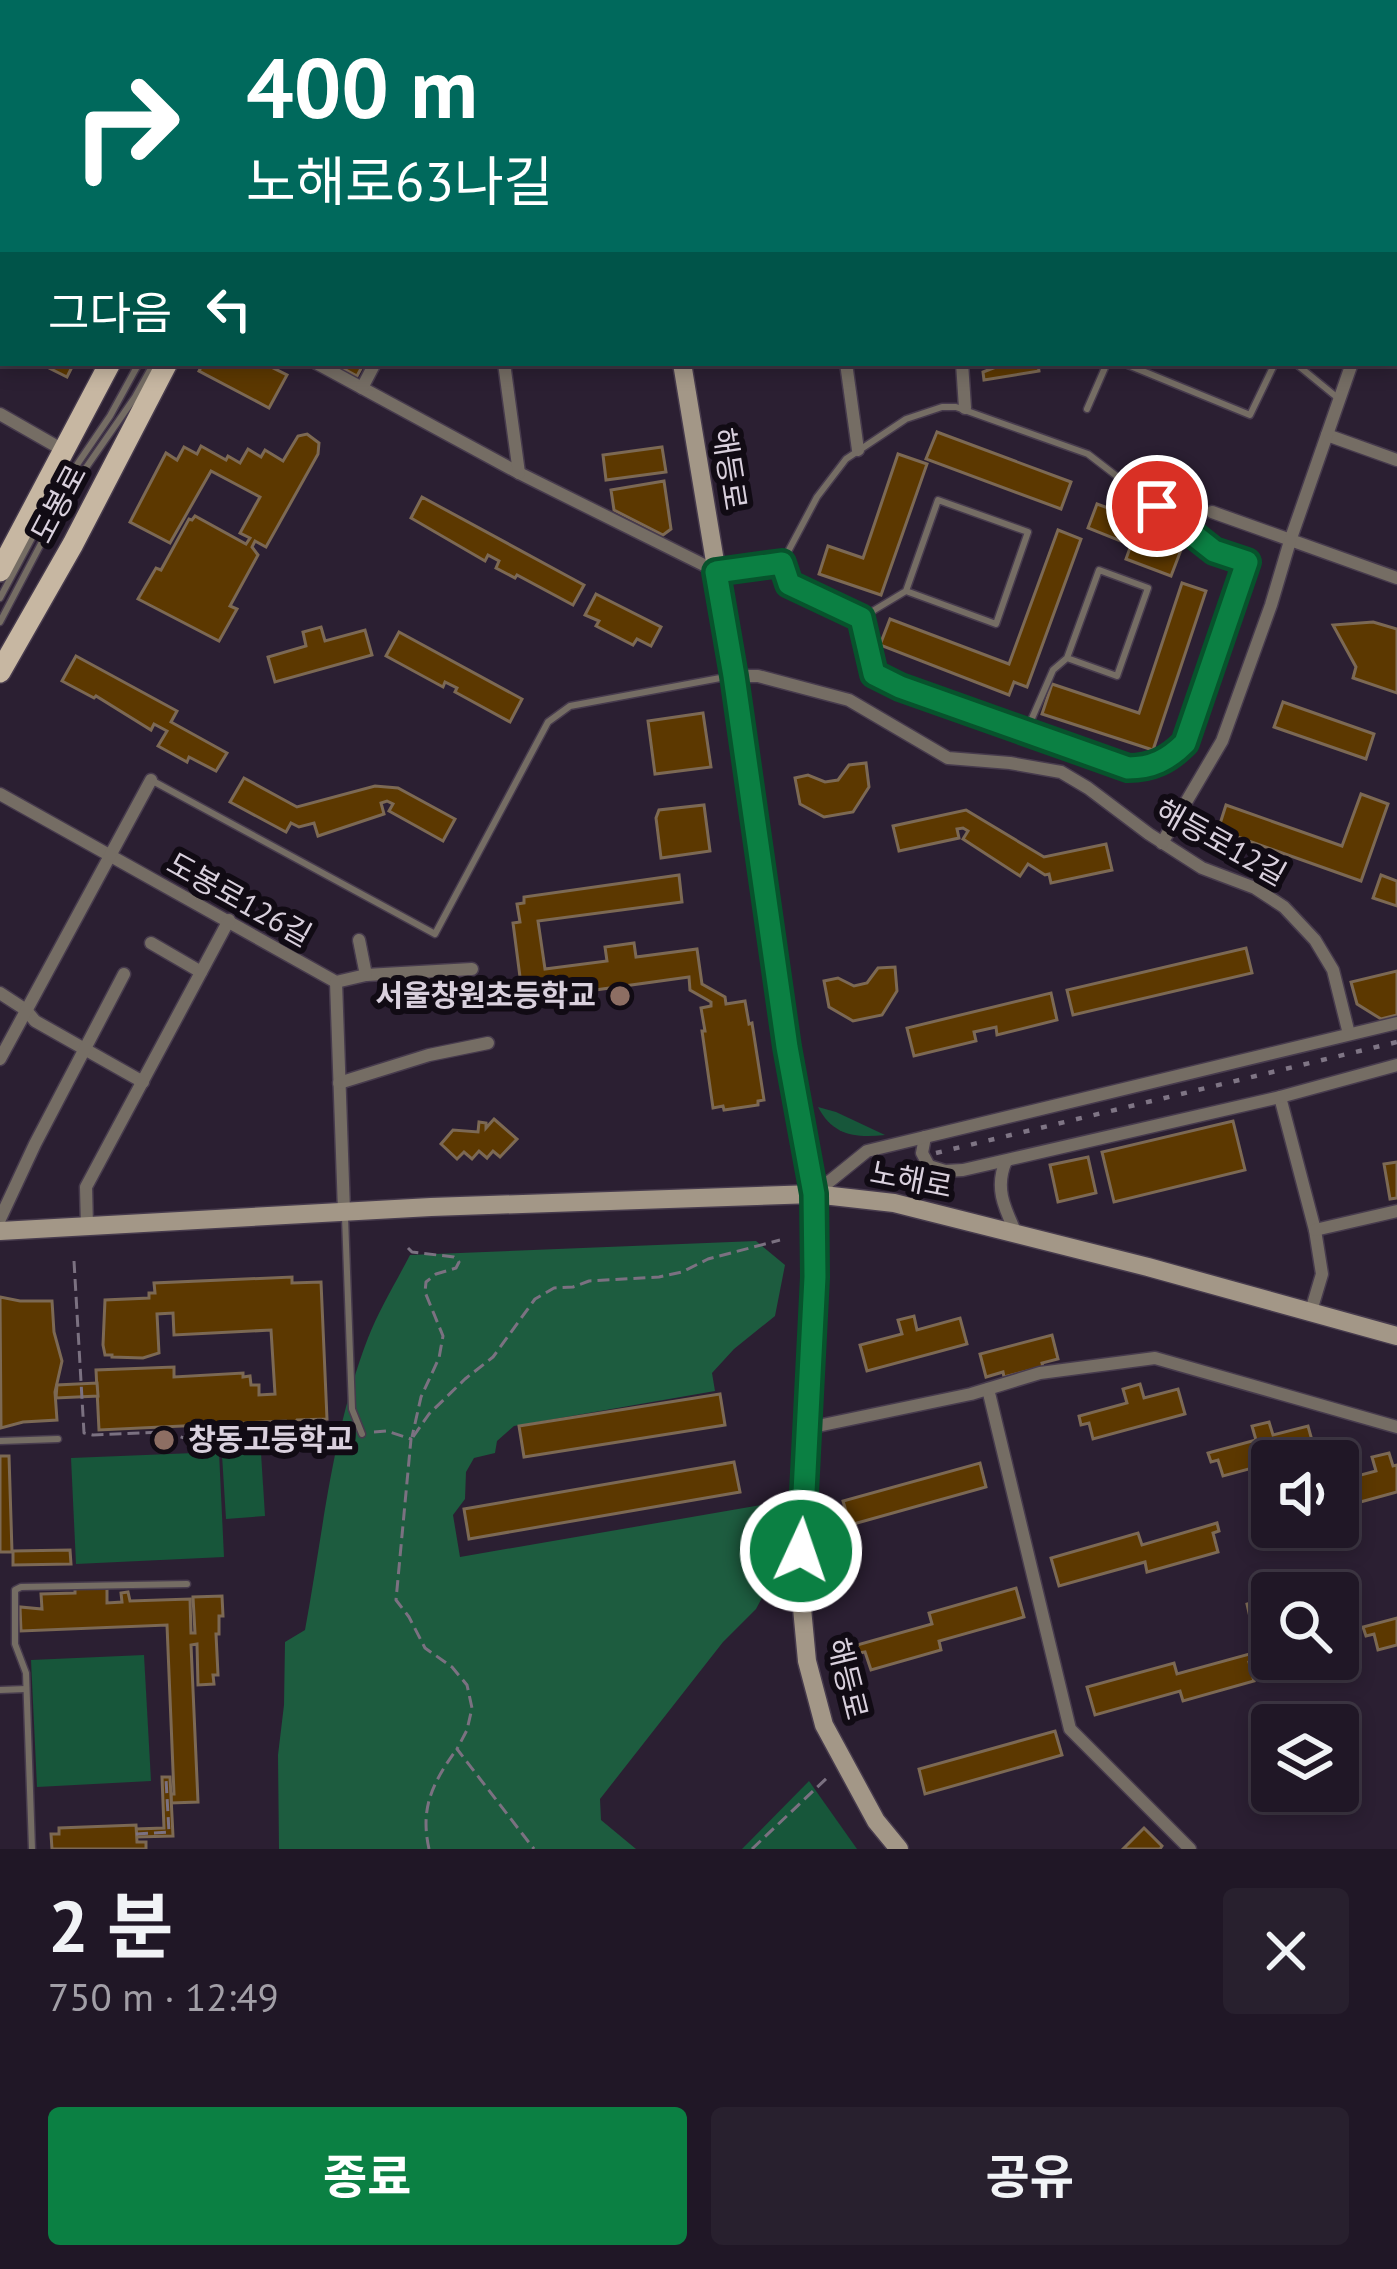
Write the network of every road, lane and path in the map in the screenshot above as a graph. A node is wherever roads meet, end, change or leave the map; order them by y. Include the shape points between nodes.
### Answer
1 (108, 366) edge
2 (137, 366) edge
3 (152, 366) edge
4 (165, 366) edge
5 (322, 366) edge
6 (373, 366) edge
7 (504, 366) edge
8 (682, 366) edge
9 (846, 366) edge
10 (962, 366) edge
11 (1106, 366) edge
12 (1130, 366) edge
13 (1274, 366) edge
14 (1299, 366) edge
15 (1351, 366) edge
16 (362, 388) junction
17 (1339, 399) junction
18 (965, 408) junction
19 (1087, 409) dead end
20 (0, 414) edge
21 (1327, 435) junction
22 (63, 450) junction
23 (858, 450) junction
24 (1397, 460) edge
25 (518, 472) junction
26 (1212, 512) dead end
27 (1290, 541) junction
28 (782, 563) junction
29 (0, 571) edge
30 (716, 572) junction
31 (1397, 578) edge
32 (906, 591) junction
33 (0, 598) edge
34 (861, 618) junction
35 (0, 622) edge
36 (1067, 658) junction
37 (0, 672) edge
38 (734, 676) junction
39 (1026, 732) junction
40 (151, 780) joint
41 (0, 794) edge
42 (1162, 842) junction
43 (109, 856) junction
44 (229, 920) junction
45 (359, 940) dead end
46 (151, 943) dead end
47 (472, 969) dead end
48 (201, 973) junction
49 (124, 974) dead end
50 (366, 975) junction
51 (336, 982) junction
52 (0, 993) edge
53 (26, 1010) junction
54 (1397, 1023) edge
55 (1349, 1034) junction
56 (488, 1043) dead end
57 (87, 1050) junction
58 (0, 1059) edge
59 (1397, 1065) edge
60 (143, 1082) junction
61 (340, 1083) junction
62 (1280, 1097) junction
63 (925, 1137) junction
64 (1006, 1161) junction
65 (814, 1194) junction
66 (1397, 1210) edge
67 (344, 1211) junction
68 (0, 1219) edge
69 (87, 1226) junction
70 (1315, 1230) junction
71 (0, 1231) edge
72 (1017, 1234) junction
73 (780, 1240) dead end
74 (408, 1248) dead end
75 (74, 1261) dead end
76 (1311, 1311) junction
77 (1397, 1336) edge
78 (988, 1389) junction
79 (1397, 1427) edge
80 (808, 1428) junction
81 (314, 1433) dead end
82 (362, 1434) joint
83 (58, 1439) dead end
84 (412, 1439) junction
85 (0, 1442) edge
86 (187, 1584) dead end
87 (27, 1689) junction
88 (0, 1690) edge
89 (457, 1749) junction
90 (843, 1761) junction
91 (166, 1779) dead end
92 (136, 1834) dead end
93 (32, 1849) edge
94 (430, 1849) edge
95 (535, 1849) edge
96 (752, 1849) edge
97 (899, 1849) edge
98 (1190, 1849) edge

1 - 22 main road, 도봉로
2 - 33 lane
3 - 35 lane via 65,498
4 - 37 main road, 도봉로
5 - 16 street
6 - 16 street
7 - 25 street
8 - 30 main road, 해등로
9 - 23 street
10 - 18 street
11 - 19 lane
12 - 13 lane via 1250,415
14 - 17 lane
15 - 17 street
16 - 25 street
17 - 21 street
18 - 23 lane via 925,411
18 - 39 lane via 1088,454 1214,551 1247,562 1185,743 1172,756 1128,768
20 - 22 street, 도봉로
21 - 24 street
21 - 27 street
22 - 29 main road, 도봉로
23 - 28 lane via 824,487
25 - 30 street
26 - 27 street
27 - 31 street
27 - 42 street via 1222,741
28 - 30 lane
28 - 34 lane via 789,584
30 - 38 main road, 해등로
32 - 32 lane via 996,624 1028,532 938,500
32 - 34 lane
34 - 39 lane via 874,674
36 - 36 lane via 1117,676 1148,588 1099,570
36 - 39 lane via 1053,670
38 - 40 lane via 570,706 548,722 435,934
38 - 42 street, 해등로12길 via 849,700 948,758 1061,772
38 - 65 main road, 해등로
40 - 43 street
41 - 43 street, 도봉로126길
42 - 55 street, 해등로12길 via 1271,897 1299,921 1333,970
43 - 44 street, 도봉로126길
43 - 53 street
44 - 48 street
44 - 51 street, 도봉로126길
45 - 50 street
46 - 48 street
47 - 50 street
48 - 60 street
49 - 57 street
50 - 51 street
51 - 61 street
52 - 53 street
53 - 57 street
53 - 58 street
54 - 55 street
55 - 63 street
56 - 61 street
57 - 60 street
57 - 68 street
59 - 62 street
60 - 69 street via 84,1191
61 - 67 street
62 - 64 street
62 - 70 street
63 - 64 street via 922,1153 934,1168
63 - 65 street via 867,1151
64 - 72 street via 1001,1197
65 - 67 main road, 노해로
65 - 72 main road, 노해로 via 894,1203
65 - 80 main road, 해등로
66 - 70 street
67 - 69 main road, 노해로
67 - 82 lane via 352,1409
69 - 71 main road, 노해로
70 - 76 street via 1322,1274
72 - 76 main road, 노해로
73 - 84 path via 682,1272 554,1288 535,1299 493,1357
74 - 84 path via 459,1262 427,1282 443,1336
75 - 81 path via 84,1433 190,1440
76 - 77 main road, 노해로
78 - 79 street via 1040,1372 1156,1358
78 - 80 street
78 - 98 street via 1070,1730
80 - 90 main road, 해등로 via 800,1587 807,1661
82 - 84 path
83 - 85 lane
84 - 89 path via 396,1600 425,1648 467,1684 472,1708
86 - 87 lane via 16,1589 15,1640
87 - 88 lane
87 - 93 lane
89 - 94 path via 423,1822
89 - 95 path
90 - 96 path
90 - 97 main road, 해등로
91 - 92 path via 169,1832

